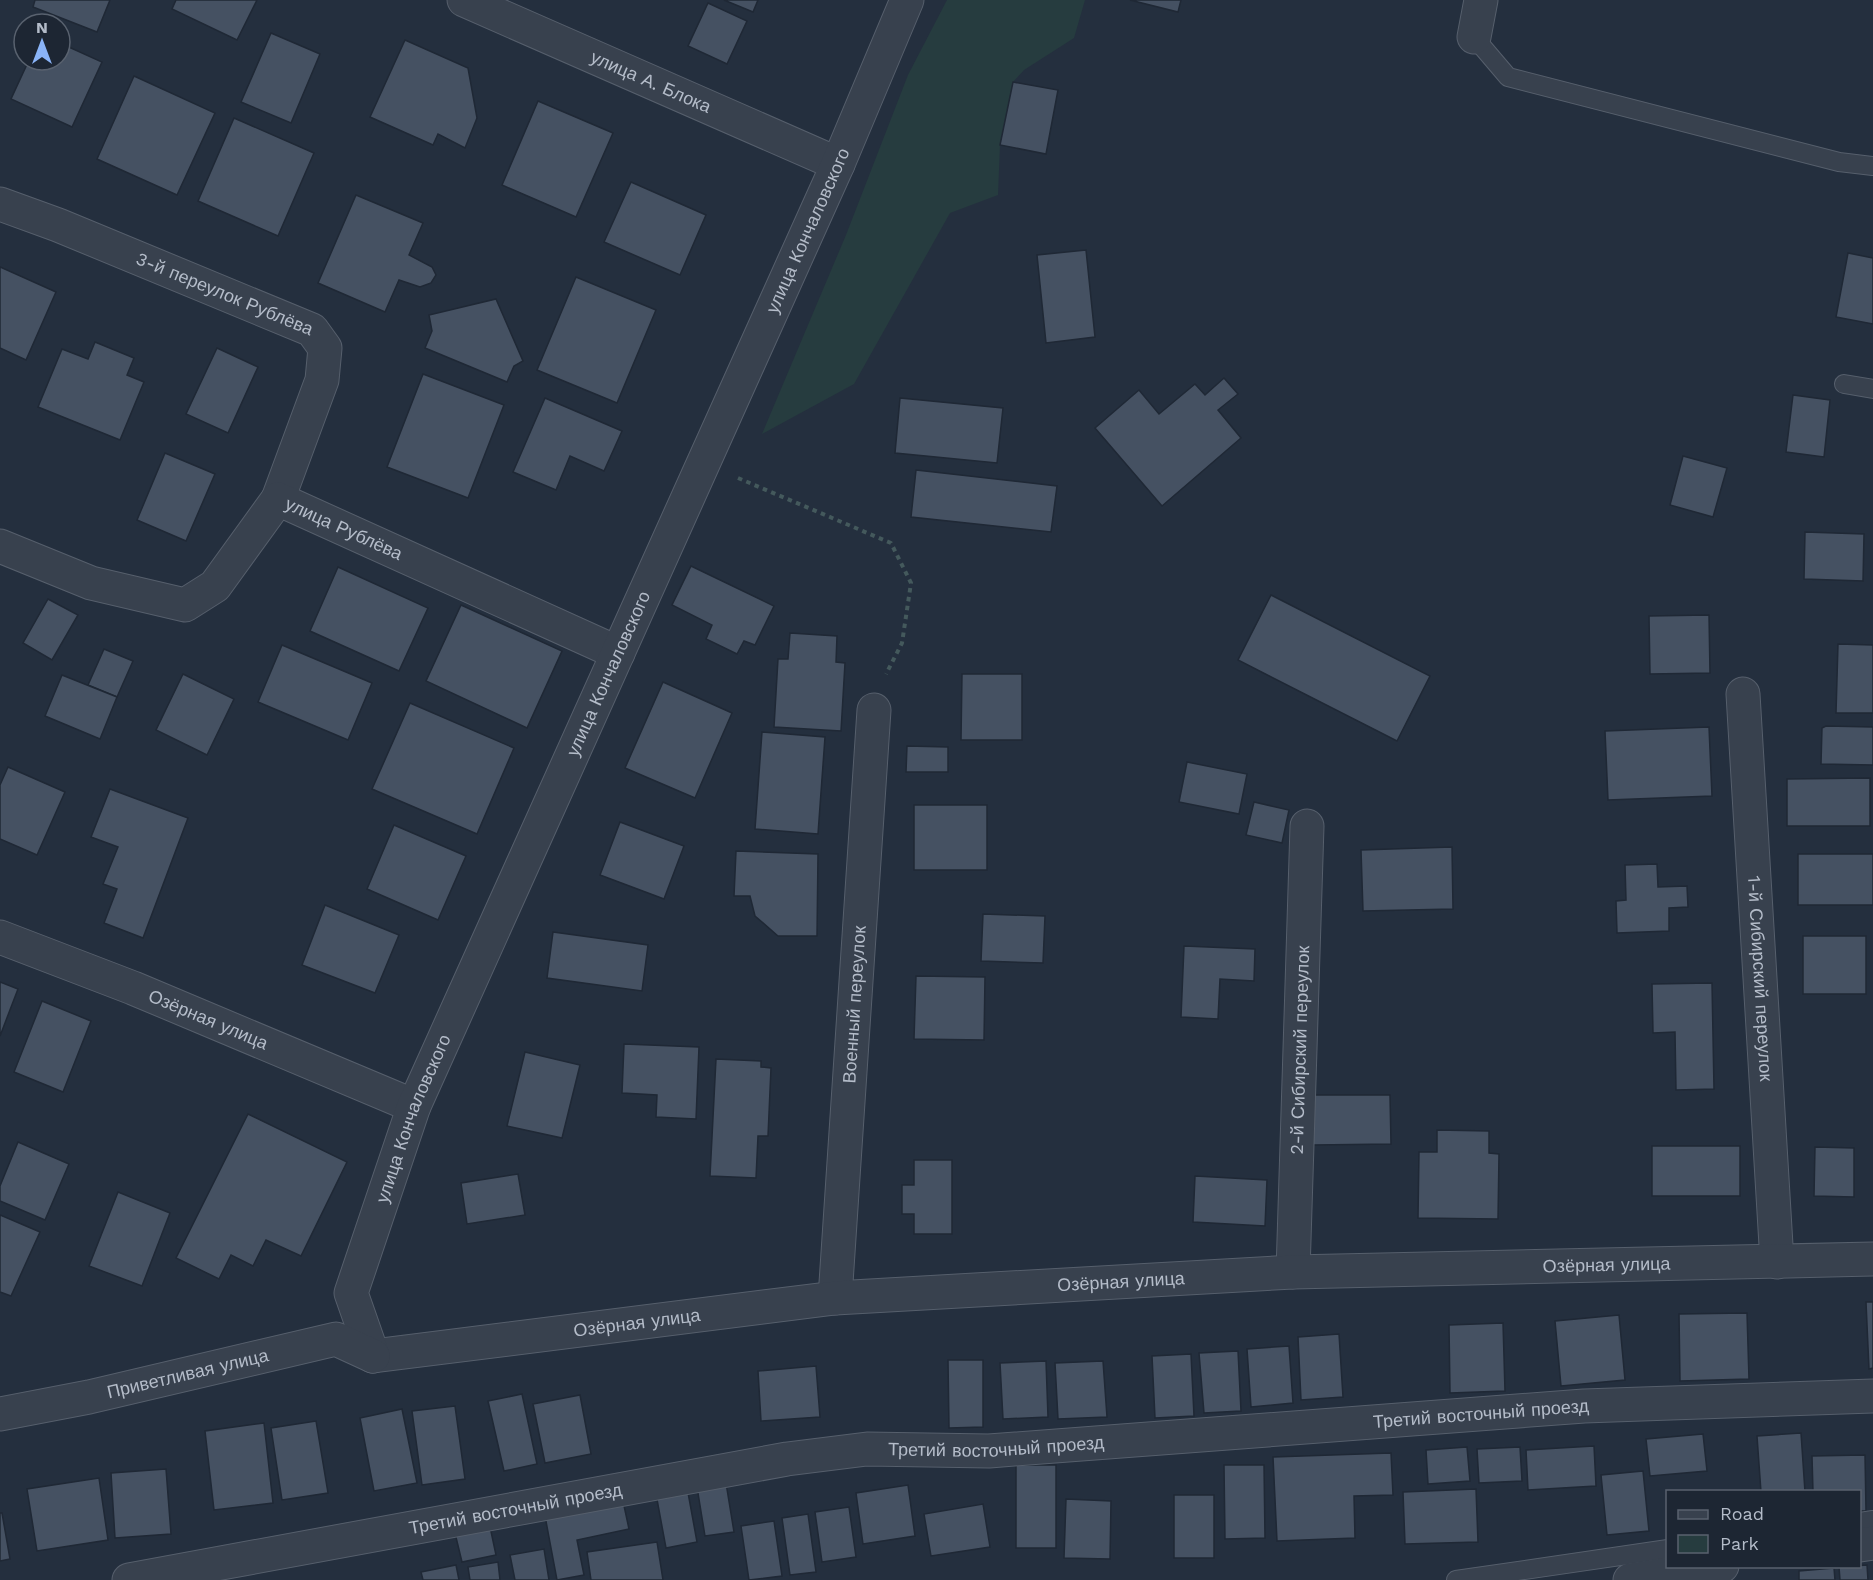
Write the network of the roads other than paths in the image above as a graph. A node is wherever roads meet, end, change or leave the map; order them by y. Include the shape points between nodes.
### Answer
1 (464, 0) edge
2 (907, 0) edge
3 (1481, 0) edge
4 (1474, 37) joint
5 (838, 164) junction
6 (1873, 166) edge
7 (0, 204) edge
8 (1844, 384) dead end
9 (1873, 389) edge
10 (278, 499) junction
11 (0, 546) edge
12 (618, 653) junction
13 (1743, 694) dead end
14 (874, 710) road end
15 (1307, 826) dead end
16 (0, 937) edge
17 (414, 1106) junction
18 (1873, 1259) edge
19 (1777, 1262) junction
20 (1293, 1272) junction
21 (835, 1299) junction
22 (373, 1356) junction
23 (1873, 1396) edge
24 (0, 1414) edge
25 (1666, 1549) edge
26 (1709, 1568) edge
27 (222, 1572) edge
28 (129, 1580) edge
29 (1456, 1580) edge
30 (1630, 1580) edge

1 - 5 street, улица А. Блока
2 - 5 street, улица Кончаловского
3 - 4 street
4 - 6 lane via 1508,77 1839,162
5 - 12 street, улица Кончаловского
7 - 10 street, 3-й переулок Рублёва via 312,330 326,348 322,380
8 - 9 lane
10 - 11 street, улица Рублёва via 215,586 184,605 91,583
10 - 12 street, улица Рублёва
12 - 17 street, улица Кончаловского
13 - 19 street, 1-й Сибирский переулок
14 - 21 street, Военный переулок
15 - 20 street, 2-й Сибирский переулок
16 - 17 street, Озёрная улица via 134,988
17 - 22 street, улица Кончаловского via 351,1293
18 - 19 street, Озёрная улица
19 - 20 street, Озёрная улица
20 - 21 street, Озёрная улица
21 - 22 street, Озёрная улица
22 - 24 street, Приветливая улица via 336,1339
23 - 27 street, Третий восточный проезд via 1584,1406 989,1451 867,1449 787,1460
25 - 29 lane
26 - 30 street
27 - 28 street, Третий восточный проезд

